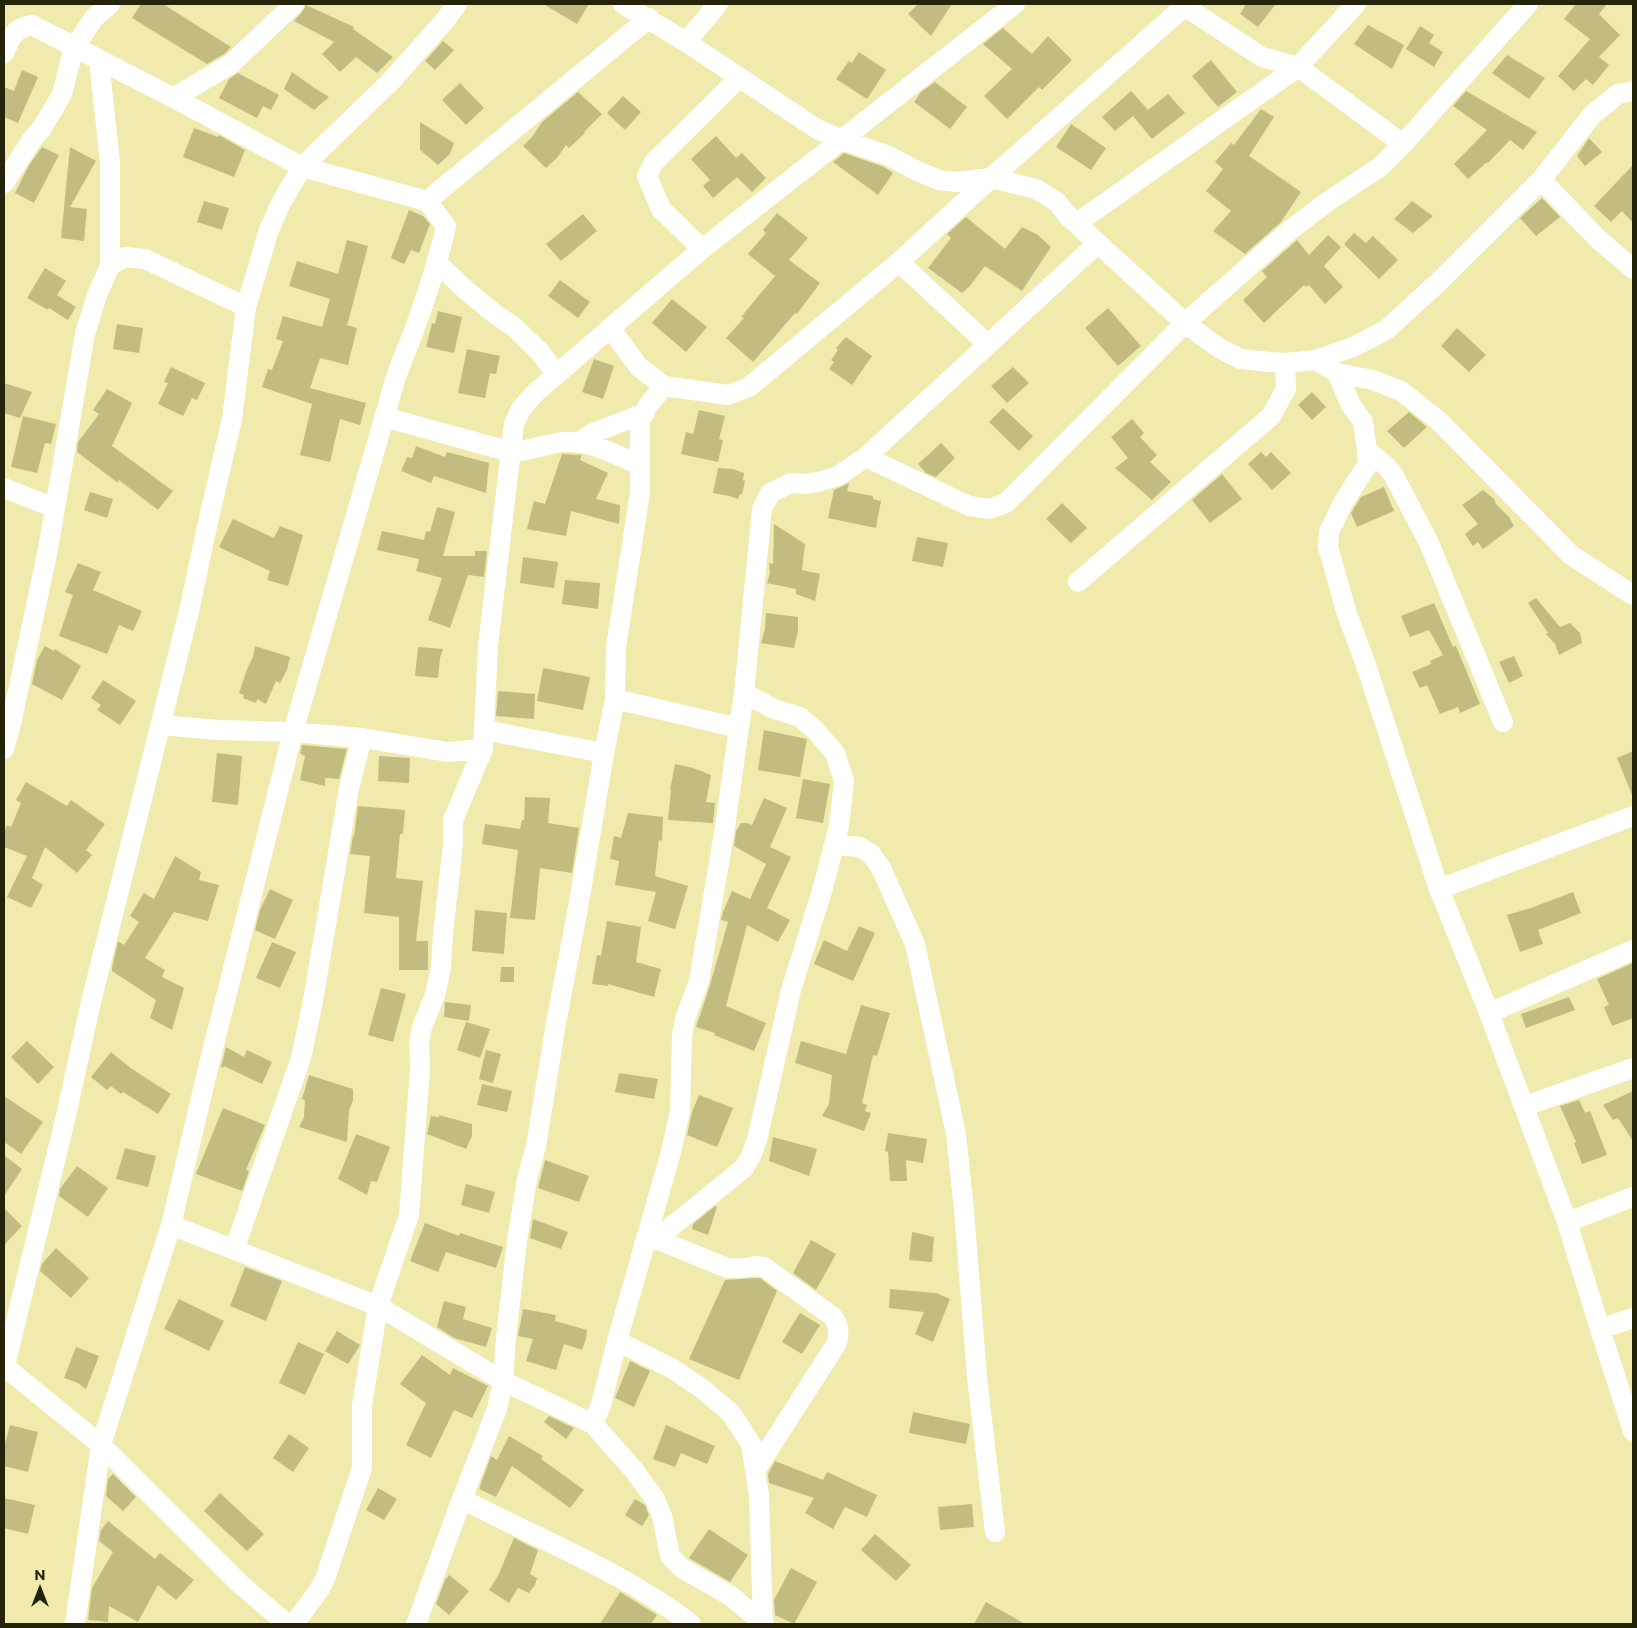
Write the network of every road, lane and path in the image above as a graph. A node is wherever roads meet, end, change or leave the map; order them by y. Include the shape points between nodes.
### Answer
1 (109, 4) edge
2 (294, 4) edge
3 (458, 4) edge
4 (622, 4) edge
5 (718, 4) edge
6 (1015, 4) edge
7 (1356, 4) edge
8 (1528, 4) edge
9 (1184, 5) edge
10 (649, 18) junction
11 (686, 42) junction
12 (74, 48) junction
13 (4, 53) edge
14 (99, 61) junction
15 (1298, 67) junction
16 (739, 78) junction
17 (1633, 91) edge
18 (173, 98) junction
19 (842, 140) junction
20 (1403, 144) junction
21 (302, 167) junction
22 (990, 178) junction
23 (1541, 180) junction
24 (4, 183) edge
25 (427, 201) junction
26 (1077, 223) junction
27 (1098, 243) junction
28 (702, 250) junction
29 (436, 262) junction
30 (899, 262) junction
31 (110, 266) junction
32 (1633, 269) edge
33 (246, 308) junction
34 (1185, 322) junction
35 (610, 328) junction
36 (987, 346) junction
37 (1316, 360) junction
38 (1285, 363) junction
39 (1337, 372) junction
40 (556, 374) junction
41 (664, 386) junction
42 (645, 412) junction
43 (384, 417) junction
44 (577, 443) junction
45 (1367, 450) junction
46 (511, 452) junction
47 (866, 457) junction
48 (640, 465) junction
49 (4, 488) edge
50 (55, 508) junction
51 (1078, 582) dead end
52 (1633, 596) edge
53 (744, 693) junction
54 (615, 699) junction
55 (1503, 722) dead end
56 (161, 725) junction
57 (739, 728) junction
58 (293, 732) junction
59 (362, 738) junction
60 (483, 739) junction
61 (4, 749) edge
62 (604, 753) junction
63 (1633, 816) edge
64 (834, 845) junction
65 (1440, 890) junction
66 (1633, 950) edge
67 (1489, 1012) junction
68 (1633, 1068) edge
69 (1525, 1106) junction
70 (1633, 1197) edge
71 (1567, 1222) junction
72 (171, 1225) junction
73 (650, 1241) junction
74 (234, 1250) junction
75 (378, 1306) junction
76 (1633, 1318) edge
77 (1600, 1329) junction
78 (617, 1341) junction
79 (4, 1368) edge
80 (503, 1381) junction
81 (593, 1424) junction
82 (1633, 1431) edge
83 (101, 1445) junction
84 (756, 1469) junction
85 (462, 1499) junction
86 (995, 1532) dead end
87 (763, 1623) edge
88 (75, 1624) edge
89 (287, 1624) edge
90 (294, 1624) edge
91 (416, 1624) edge
92 (691, 1624) edge

1 - 12 street via 94,18
2 - 18 street via 231,64
3 - 21 street via 392,80
4 - 10 street
5 - 11 street
6 - 19 street
7 - 15 street
8 - 20 street
9 - 15 street via 1262,57
9 - 22 street
10 - 11 street
10 - 25 street
11 - 16 street
12 - 13 street via 32,26 21,27 12,35
12 - 14 street
12 - 24 street via 62,94
14 - 18 street
14 - 31 street via 110,162
15 - 20 street
15 - 26 street
16 - 19 street via 817,129
16 - 28 street via 654,162 646,176 661,209
17 - 23 street via 1618,94 1592,115
18 - 21 street
19 - 22 street via 889,156 939,180 956,182
19 - 28 street
20 - 34 street via 1380,167 1289,231
21 - 25 street
21 - 33 street via 269,230
22 - 26 street via 1036,189 1057,202
22 - 30 street
23 - 32 street via 1598,239
23 - 37 street via 1386,330 1353,347
25 - 29 street via 446,226
26 - 27 street
27 - 34 street
27 - 36 street
28 - 35 street
29 - 40 street via 467,292 514,327 540,352
29 - 43 street via 413,334 394,378
30 - 36 street
30 - 41 street via 749,387 728,395
31 - 33 street via 125,257 145,259
31 - 50 street via 85,334
33 - 56 street via 232,419
34 - 38 street via 1219,348 1241,359
34 - 47 street via 1006,503 990,509 968,506
35 - 40 street
35 - 41 street via 639,367
36 - 47 street
37 - 38 street
37 - 39 street
38 - 51 street via 1286,389 1271,416
39 - 45 street via 1351,405 1363,422
39 - 52 street via 1373,380 1401,391 1439,421 1571,555
40 - 46 street via 521,409 514,424
41 - 42 street
42 - 44 street
42 - 48 street via 640,420
43 - 46 street
43 - 58 street
44 - 46 street via 563,442
44 - 48 street via 602,449
45 - 55 street via 1394,476 1425,536
45 - 65 street via 1368,464 1337,514 1329,532 1328,547 1347,614
46 - 60 street via 488,646
47 - 53 street via 838,476 818,482 791,483 770,493 762,509
48 - 54 street via 640,493 616,647
49 - 50 street
50 - 61 street
53 - 57 street
53 - 64 street via 774,709 800,717 835,753 844,782
54 - 57 street
54 - 62 street
56 - 58 street
56 - 79 street
57 - 73 street via 698,981 682,1036 680,1111
58 - 59 street
58 - 72 street
59 - 60 street via 448,752
59 - 74 street via 348,788 301,1058
60 - 62 street
60 - 75 street via 453,820 441,968 419,1042 420,1070 409,1215
62 - 80 street via 517,1241
63 - 65 street
64 - 73 street via 791,990 751,1156 744,1168
64 - 86 street via 860,847 871,854 881,868 915,944 956,1134
65 - 67 street
66 - 67 street
67 - 69 street
68 - 69 street
69 - 71 street
70 - 71 street
71 - 77 street
72 - 74 street
72 - 83 street
73 - 78 street
73 - 84 street via 727,1268 764,1267 837,1322 840,1330 837,1343
74 - 75 street
75 - 80 street
75 - 90 street via 362,1405 362,1468 325,1579
76 - 77 street
77 - 82 street
78 - 81 street
78 - 84 street via 673,1369 731,1413 751,1444
79 - 83 street
80 - 81 street
80 - 85 street via 497,1409
81 - 87 street via 633,1469 654,1499 662,1516 670,1556 683,1568 731,1596
83 - 88 street
83 - 89 street via 239,1583
84 - 87 street
85 - 91 street
85 - 92 street via 639,1590

